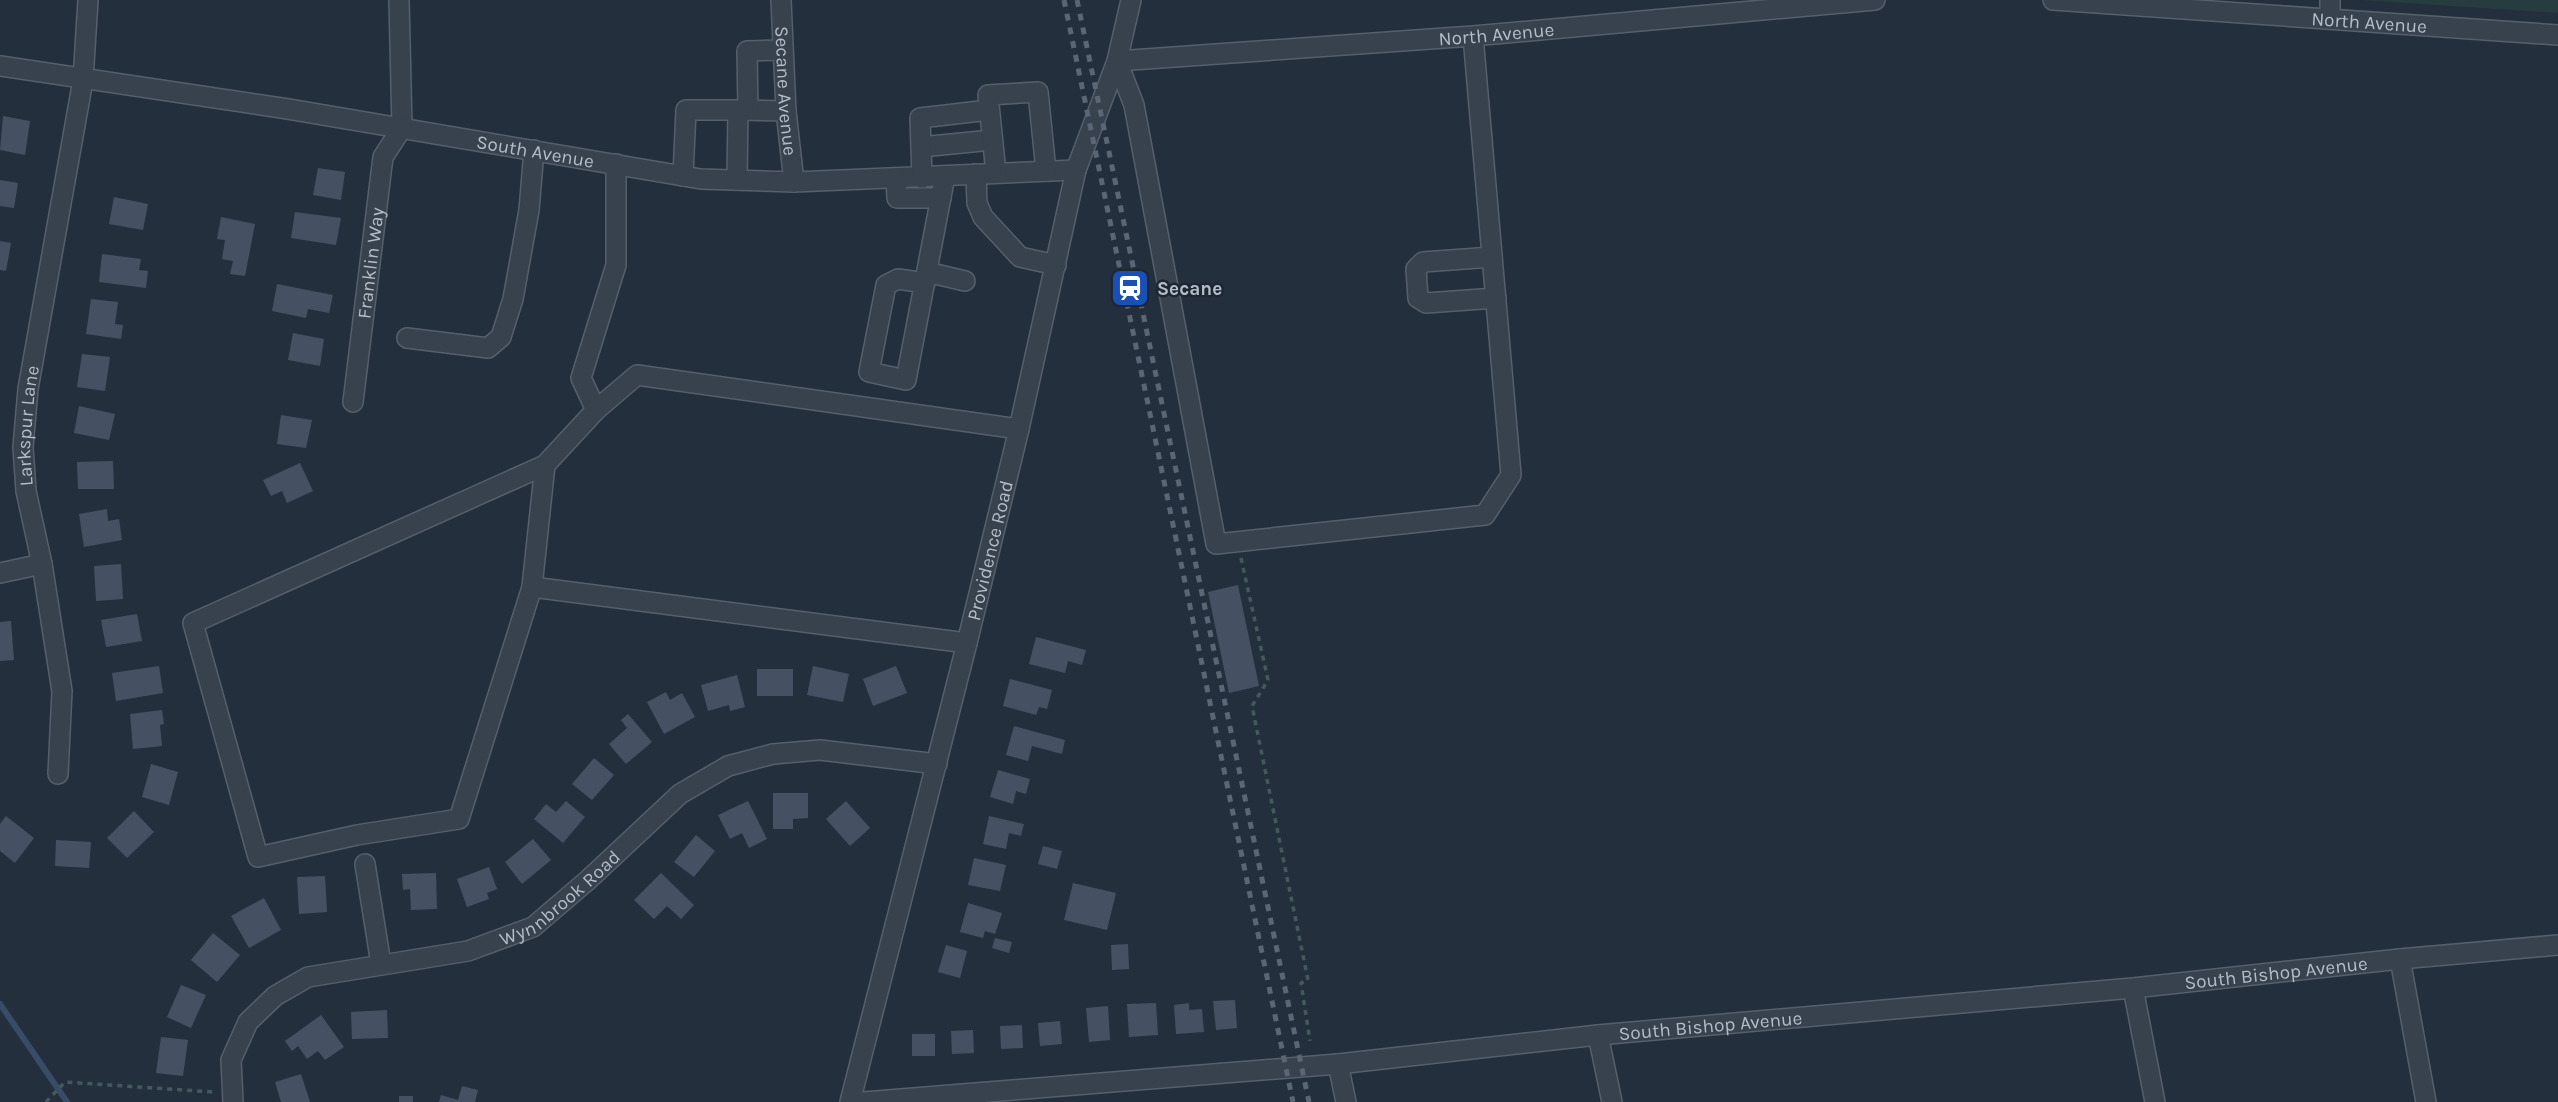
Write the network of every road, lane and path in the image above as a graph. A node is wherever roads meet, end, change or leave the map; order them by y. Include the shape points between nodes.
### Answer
1 (88, 0) edge
2 (399, 0) edge
3 (781, 0) edge
4 (1131, 0) edge
5 (1875, 0) edge
6 (2053, 0) edge
7 (2092, 1) edge
8 (2330, 10) edge
9 (2558, 35) edge
10 (1473, 36) junction
11 (782, 50) junction
12 (1117, 61) junction
13 (0, 66) edge
14 (83, 80) junction
15 (743, 110) junction
16 (989, 110) junction
17 (786, 111) junction
18 (402, 128) junction
19 (992, 140) junction
20 (921, 147) junction
21 (534, 150) junction
22 (616, 164) junction
23 (1076, 170) junction
24 (1046, 171) junction
25 (996, 173) junction
26 (976, 174) junction
27 (683, 176) junction
28 (945, 176) junction
29 (896, 178) junction
30 (922, 178) junction
31 (737, 180) junction
32 (794, 182) junction
33 (941, 198) junction
34 (1492, 257) junction
35 (1056, 265) junction
36 (926, 277) junction
37 (965, 281) dead end
38 (1496, 298) junction
39 (407, 338) dead end
40 (353, 402) dead end
41 (596, 410) junction
42 (1019, 429) junction
43 (545, 465) junction
44 (1237, 542) junction
45 (42, 564) junction
46 (0, 573) edge
47 (532, 587) junction
48 (967, 643) junction
49 (937, 764) junction
50 (58, 774) dead end
51 (365, 864) dead end
52 (2558, 945) edge
53 (2400, 959) junction
54 (381, 964) junction
55 (2133, 988) junction
56 (1598, 1035) junction
57 (1310, 1041) dead end
58 (1338, 1064) junction
59 (1089, 1093) edge
60 (233, 1098) edge
61 (48, 1100) edge
62 (850, 1102) edge
63 (864, 1102) edge
64 (1346, 1102) edge
65 (1612, 1102) edge
66 (2155, 1102) edge
67 (2426, 1102) edge

1 - 14 street, Larkspur Lane
2 - 18 street
3 - 11 street, Secane Avenue
4 - 12 street, Providence Road
5 - 10 street, North Avenue
6 - 7 street, North Avenue
7 - 8 street, North Avenue
8 - 9 street, North Avenue
10 - 12 street, North Avenue
10 - 34 street
11 - 15 street via 747,51
11 - 17 street, Secane Avenue
12 - 23 street, Providence Road
12 - 44 street via 1134,105 1216,544
13 - 14 street, South Avenue
14 - 18 street, South Avenue
14 - 45 street, Larkspur Lane via 28,389 23,447 26,491
15 - 17 street
15 - 27 street via 686,110
15 - 31 street
16 - 19 street
16 - 20 street via 920,118
16 - 24 street via 988,95 1038,92
17 - 32 street, Secane Avenue
18 - 21 street, South Avenue
18 - 40 street, Franklin Way via 383,158
19 - 20 street
19 - 25 street
20 - 30 street
21 - 22 street, South Avenue
21 - 39 street via 513,299 501,338 488,348
22 - 27 street, South Avenue
22 - 41 street via 615,265 581,378
23 - 24 street, South Avenue
23 - 35 street, Providence Road
24 - 25 street, South Avenue
25 - 26 street, South Avenue
26 - 28 street, South Avenue
26 - 35 street via 979,210 1014,253
27 - 31 street, South Avenue
28 - 30 street, South Avenue
28 - 33 street
29 - 30 street, South Avenue
29 - 32 street, South Avenue
29 - 33 street via 897,198
31 - 32 street, South Avenue
33 - 36 street
34 - 38 street
34 - 38 street via 1423,262 1416,269 1418,298 1426,303
35 - 42 street, Providence Road
36 - 36 street via 906,380 869,372 886,285 898,279
36 - 37 street
38 - 44 street via 1511,475 1485,515
41 - 42 street via 637,375
41 - 43 street
42 - 48 street, Providence Road
43 - 47 street
43 - 47 street via 193,623 258,856 459,819
44 - 57 path via 1268,680 1251,706 1308,980 1301,983
45 - 46 street
45 - 50 street, Larkspur Lane via 62,691
47 - 48 street
48 - 49 street, Providence Road
49 - 54 street, Wynnbrook Road via 820,750 773,754 728,765 680,794 533,927 468,951
49 - 62 street, Providence Road
51 - 54 street
52 - 53 street, South Bishop Avenue
53 - 55 street, South Bishop Avenue
53 - 67 street
54 - 60 street, Wynnbrook Road via 308,977 275,996 248,1022 231,1060
55 - 56 street, South Bishop Avenue
55 - 66 street
56 - 58 street, South Bishop Avenue
56 - 65 street
58 - 59 street, South Bishop Avenue
58 - 64 street
59 - 63 street, South Bishop Avenue
60 - 61 path via 65,1082

